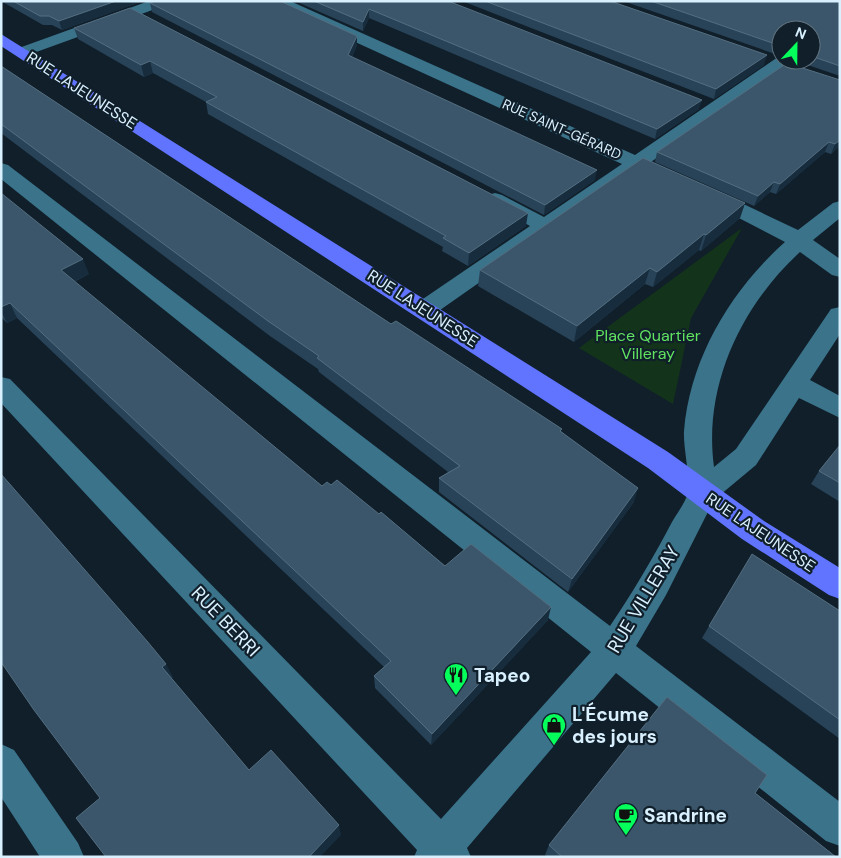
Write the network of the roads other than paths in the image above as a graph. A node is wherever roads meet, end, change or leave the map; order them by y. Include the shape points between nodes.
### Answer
1 (164, 1) edge
2 (277, 1) edge
3 (134, 12) junction
4 (152, 21) edge
5 (1, 39) edge
6 (22, 52) junction
7 (771, 69) edge
8 (636, 162) junction
9 (1, 169) edge
10 (483, 193) edge
11 (840, 207) edge
12 (544, 225) junction
13 (800, 242) junction
14 (840, 270) edge
15 (425, 309) junction
16 (840, 315) edge
17 (795, 384) junction
18 (1, 386) edge
19 (840, 408) edge
20 (703, 492) junction
21 (840, 586) edge
22 (615, 649) junction
23 (1, 763) edge
24 (840, 827) edge
25 (443, 854) edge
26 (64, 857) edge

1 - 3 street
2 - 8 street, RUE SAINT-GÉRARD
3 - 4 street
3 - 6 street
5 - 6 main road, RUE LAJEUNESSE
6 - 15 main road, RUE LAJEUNESSE
7 - 8 street via 708,105
8 - 12 street
8 - 13 street, RUE SAINT-GÉRARD via 744,210
9 - 22 street
10 - 12 street
11 - 13 street
12 - 15 street
13 - 14 street, RUE SAINT-GÉRARD
13 - 20 street via 756,285 731,320 716,350 698,427
15 - 20 main road, RUE LAJEUNESSE
16 - 17 street, RUE VILLERAY
17 - 19 street
17 - 20 street, RUE VILLERAY via 746,457
18 - 25 street, RUE BERRI
20 - 21 main road, RUE LAJEUNESSE
20 - 22 street, RUE VILLERAY via 655,585
22 - 24 street
22 - 25 street, RUE VILLERAY
23 - 26 street

